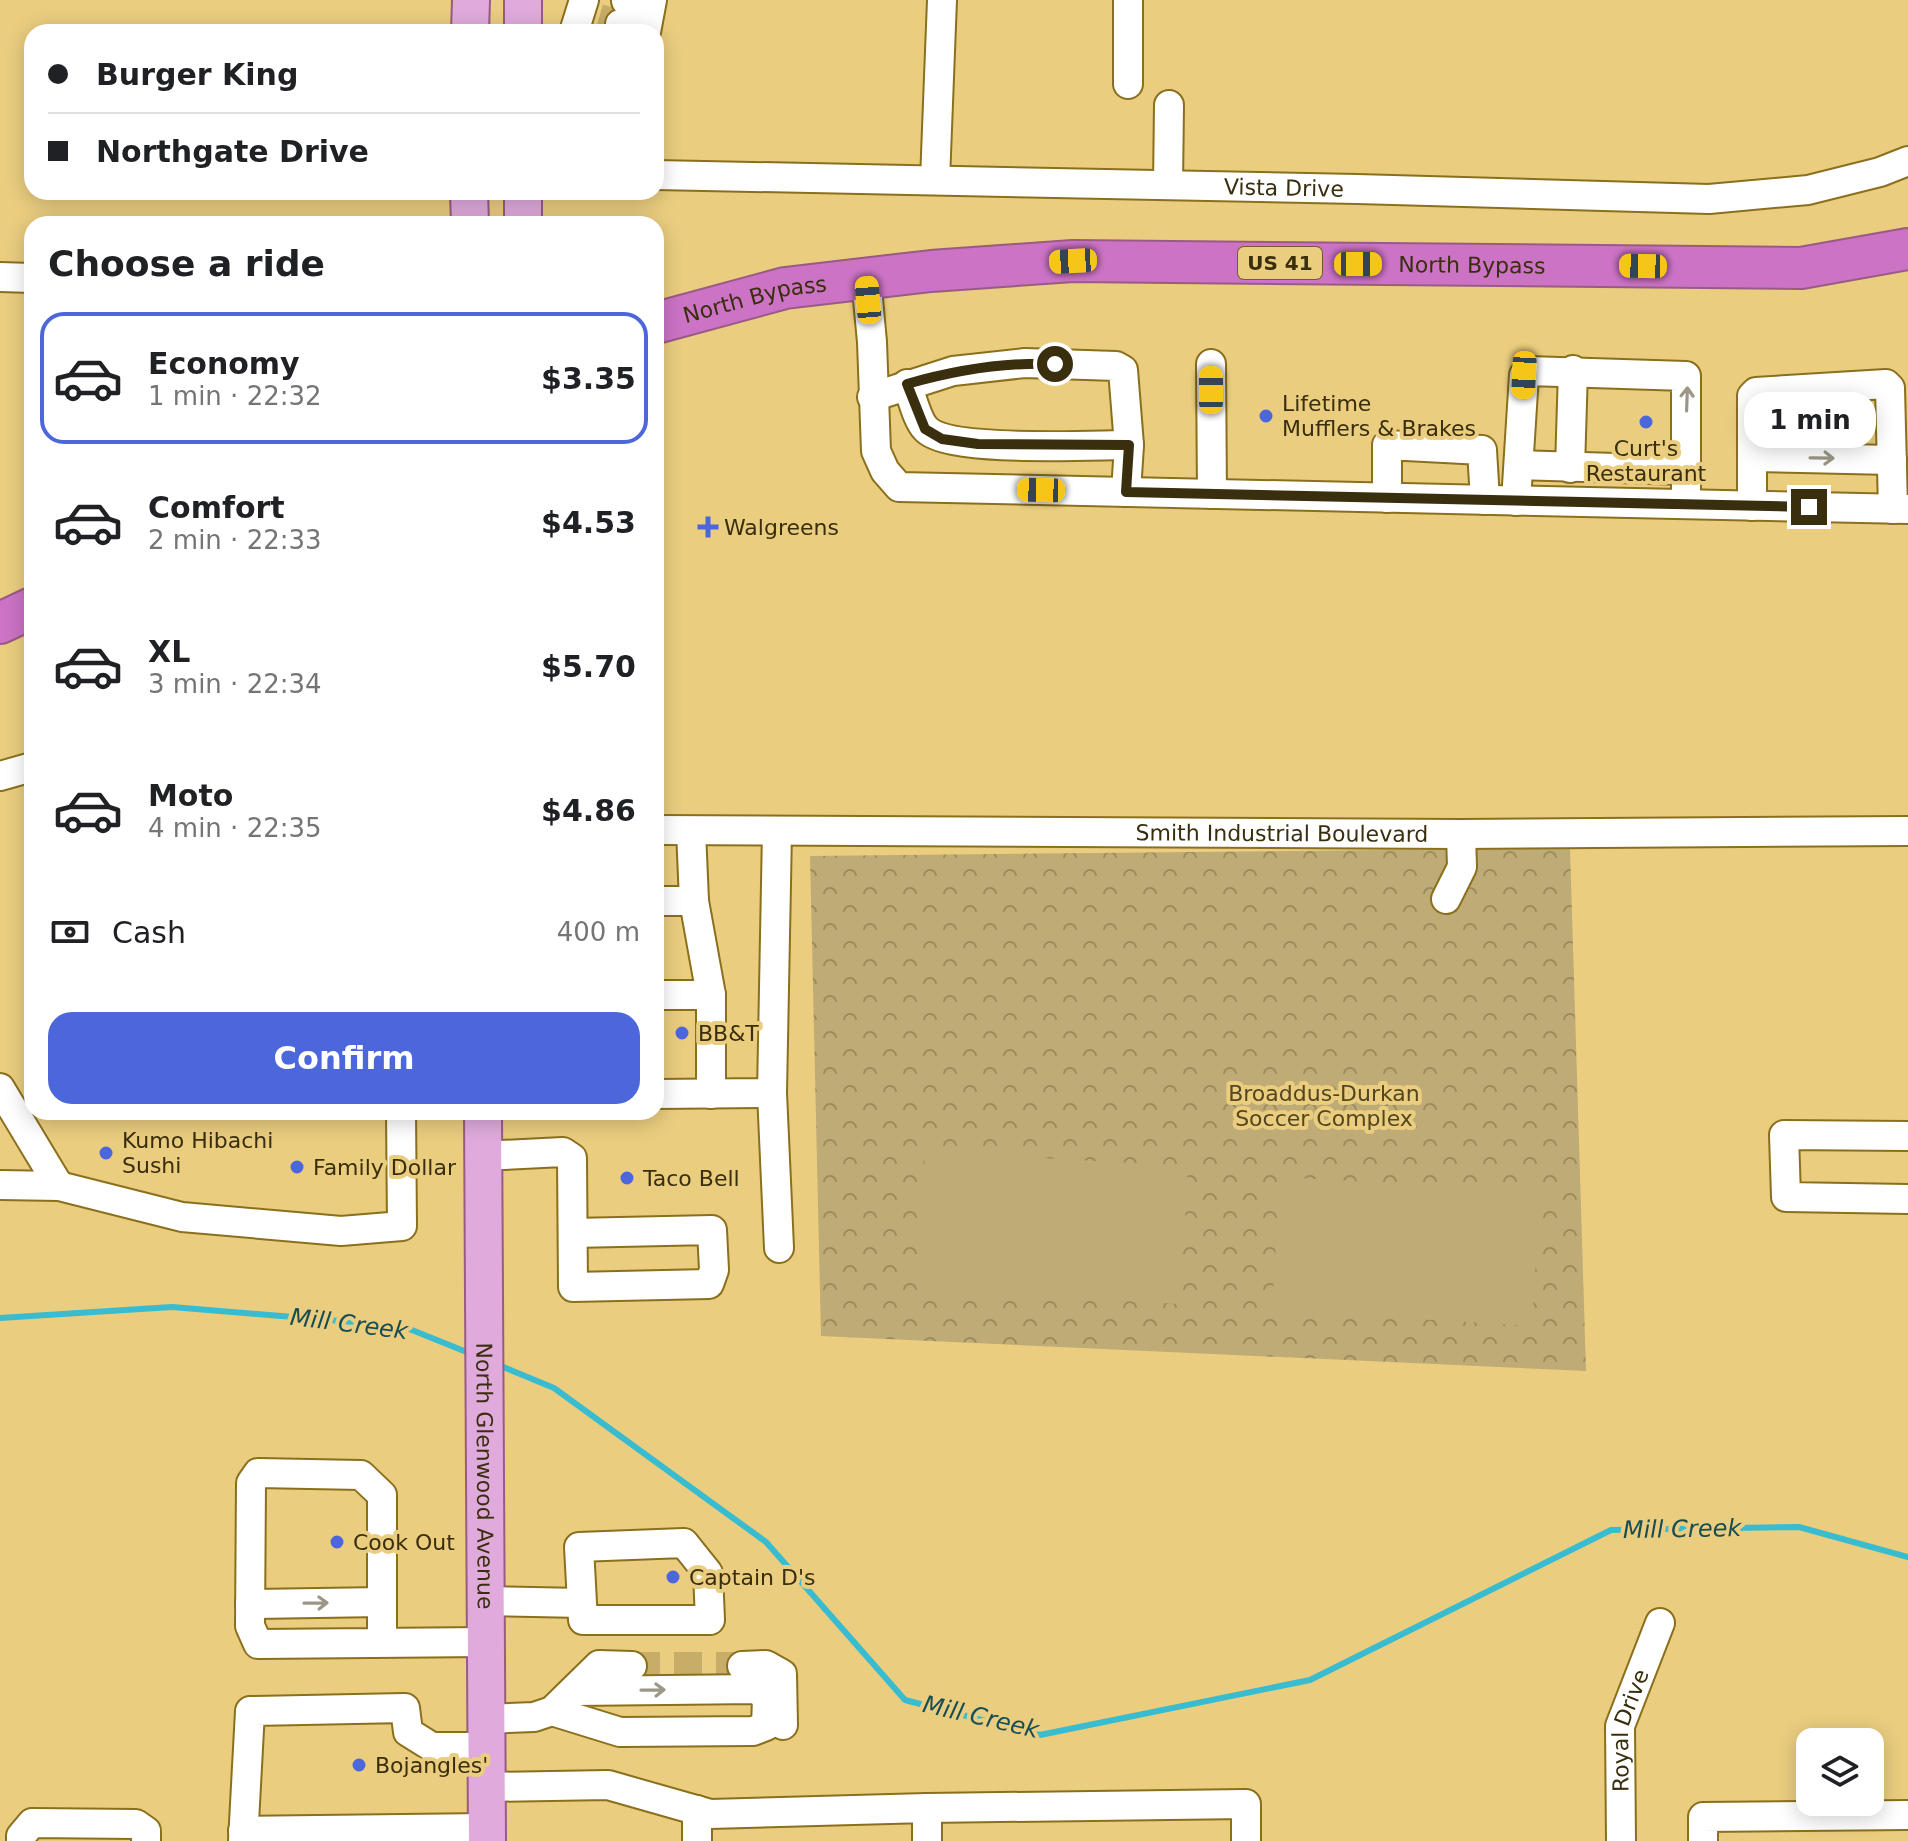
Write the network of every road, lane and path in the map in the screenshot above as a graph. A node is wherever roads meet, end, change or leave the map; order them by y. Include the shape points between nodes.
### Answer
1 (471, 0) edge
2 (942, 0) edge
3 (1128, 0) edge
4 (470, 24) edge
5 (1128, 84) dead end
6 (1169, 105) dead end
7 (1908, 161) edge
8 (664, 175) edge
9 (935, 180) junction
10 (1168, 185) junction
11 (1908, 249) edge
12 (0, 277) edge
13 (24, 278) edge
14 (866, 278) junction
15 (742, 299) junction
16 (664, 307) edge
17 (664, 321) edge
18 (1211, 364) dead end
19 (1573, 370) junction
20 (907, 384) junction
21 (872, 397) junction
22 (1129, 445) junction
23 (1752, 457) junction
24 (1892, 460) junction
25 (1519, 465) junction
26 (1570, 468) junction
27 (1684, 470) junction
28 (1126, 492) junction
29 (1212, 494) junction
30 (1387, 498) junction
31 (1485, 500) junction
32 (1516, 501) junction
33 (1686, 504) junction
34 (1752, 506) junction
35 (1900, 509) edge
36 (24, 612) edge
37 (0, 623) edge
38 (24, 769) edge
39 (0, 776) edge
40 (664, 830) edge
41 (691, 831) junction
42 (777, 831) junction
43 (1908, 831) edge
44 (1461, 834) junction
45 (1446, 899) dead end
46 (664, 901) edge
47 (694, 901) junction
48 (664, 995) edge
49 (711, 995) junction
50 (0, 1088) edge
51 (772, 1093) junction
52 (664, 1094) edge
53 (711, 1094) junction
54 (401, 1120) edge
55 (483, 1120) edge
56 (1908, 1136) edge
57 (482, 1156) junction
58 (0, 1185) edge
59 (59, 1186) junction
60 (1908, 1199) edge
61 (573, 1233) junction
62 (779, 1248) dead end
63 (485, 1601) junction
64 (382, 1602) junction
65 (582, 1603) junction
66 (250, 1604) junction
67 (1660, 1623) dead end
68 (485, 1642) junction
69 (382, 1643) junction
70 (632, 1666) tunnel mouth
71 (575, 1691) junction
72 (543, 1714) junction
73 (486, 1733) junction
74 (487, 1787) junction
75 (927, 1808) junction
76 (697, 1810) junction
77 (1908, 1815) edge
78 (283, 1835) edge
79 (487, 1835) edge
80 (243, 1836) edge
81 (21, 1841) edge
82 (146, 1841) edge
83 (697, 1841) edge
84 (927, 1841) edge
85 (1246, 1841) edge
86 (1621, 1841) edge
87 (1703, 1841) edge

1 - 4 main road
2 - 9 street
3 - 5 street
6 - 10 street
7 - 10 street, Vista Drive via 1808,190 1709,199
8 - 9 street, Vista Drive
9 - 10 street, Vista Drive
11 - 14 highway, North Bypass / US 41 via 1801,268 1073,261
12 - 13 street
14 - 15 highway, North Bypass / US 41
14 - 21 street
15 - 16 main road
15 - 17 highway, North Bypass / US 41
18 - 29 street
19 - 25 street via 1524,375
19 - 26 street
27 -> 19 street via 1686,376
20 - 21 street
20 - 22 street via 925,429 942,439
20 - 22 street via 953,371 1025,363 1116,366 1123,370
21 - 28 street via 876,451 899,487
22 - 28 street
23 -> 24 street
23 - 24 street via 1756,392 1886,384
23 - 34 street
24 - 35 street
25 - 26 street
25 - 32 street
26 - 27 street
27 - 33 street
28 - 29 street
29 - 30 street
30 - 31 street
30 - 31 street via 1387,445 1482,450
31 - 32 street
32 - 33 street
33 - 34 street
34 - 35 street
36 - 37 highway
38 - 39 street
40 - 41 street, Smith Industrial Boulevard
41 - 42 street, Smith Industrial Boulevard
41 - 47 street
42 - 44 street, Smith Industrial Boulevard
42 - 51 street
43 - 44 street, Smith Industrial Boulevard
44 - 45 street via 1462,867
46 - 47 street
47 - 49 street
48 - 49 street
49 - 53 street
50 - 59 street
51 - 53 street
51 - 62 street
52 - 53 street
54 - 59 street via 402,1226 341,1231 182,1217
55 - 57 main road, North Glenwood Avenue
56 - 60 street via 1784,1135 1786,1197
57 - 61 street via 563,1152 572,1158
57 - 63 main road, North Glenwood Avenue
58 - 59 street
61 - 61 street via 573,1287 709,1284 714,1270 712,1230
63 - 65 street
63 - 68 main road, North Glenwood Avenue
66 -> 64 street
64 - 66 street via 382,1495 361,1475 258,1473 251,1483
64 - 69 street
65 - 65 street via 579,1547 684,1543 708,1573 710,1620 583,1620
66 - 69 street via 250,1626 258,1644
67 - 86 street, Royal Drive via 1620,1726
68 - 69 street
68 - 73 main road, North Glenwood Avenue
70 - 71 street via 599,1665
71 - 72 street
71 -> 72 street via 761,1681 783,1733 772,1744 610,1746 542,1726
72 - 73 street
73 - 74 main road, North Glenwood Avenue
73 - 80 street via 432,1747 408,1732 405,1708 250,1711
74 - 76 street via 608,1785
74 - 79 main road, North Glenwood Avenue
75 - 76 street via 710,1814
75 - 84 street
75 - 85 street via 1246,1804
76 - 83 street
77 - 87 street via 1703,1817
78 - 79 street
78 - 80 street
81 - 82 street via 32,1823 136,1824 146,1831

